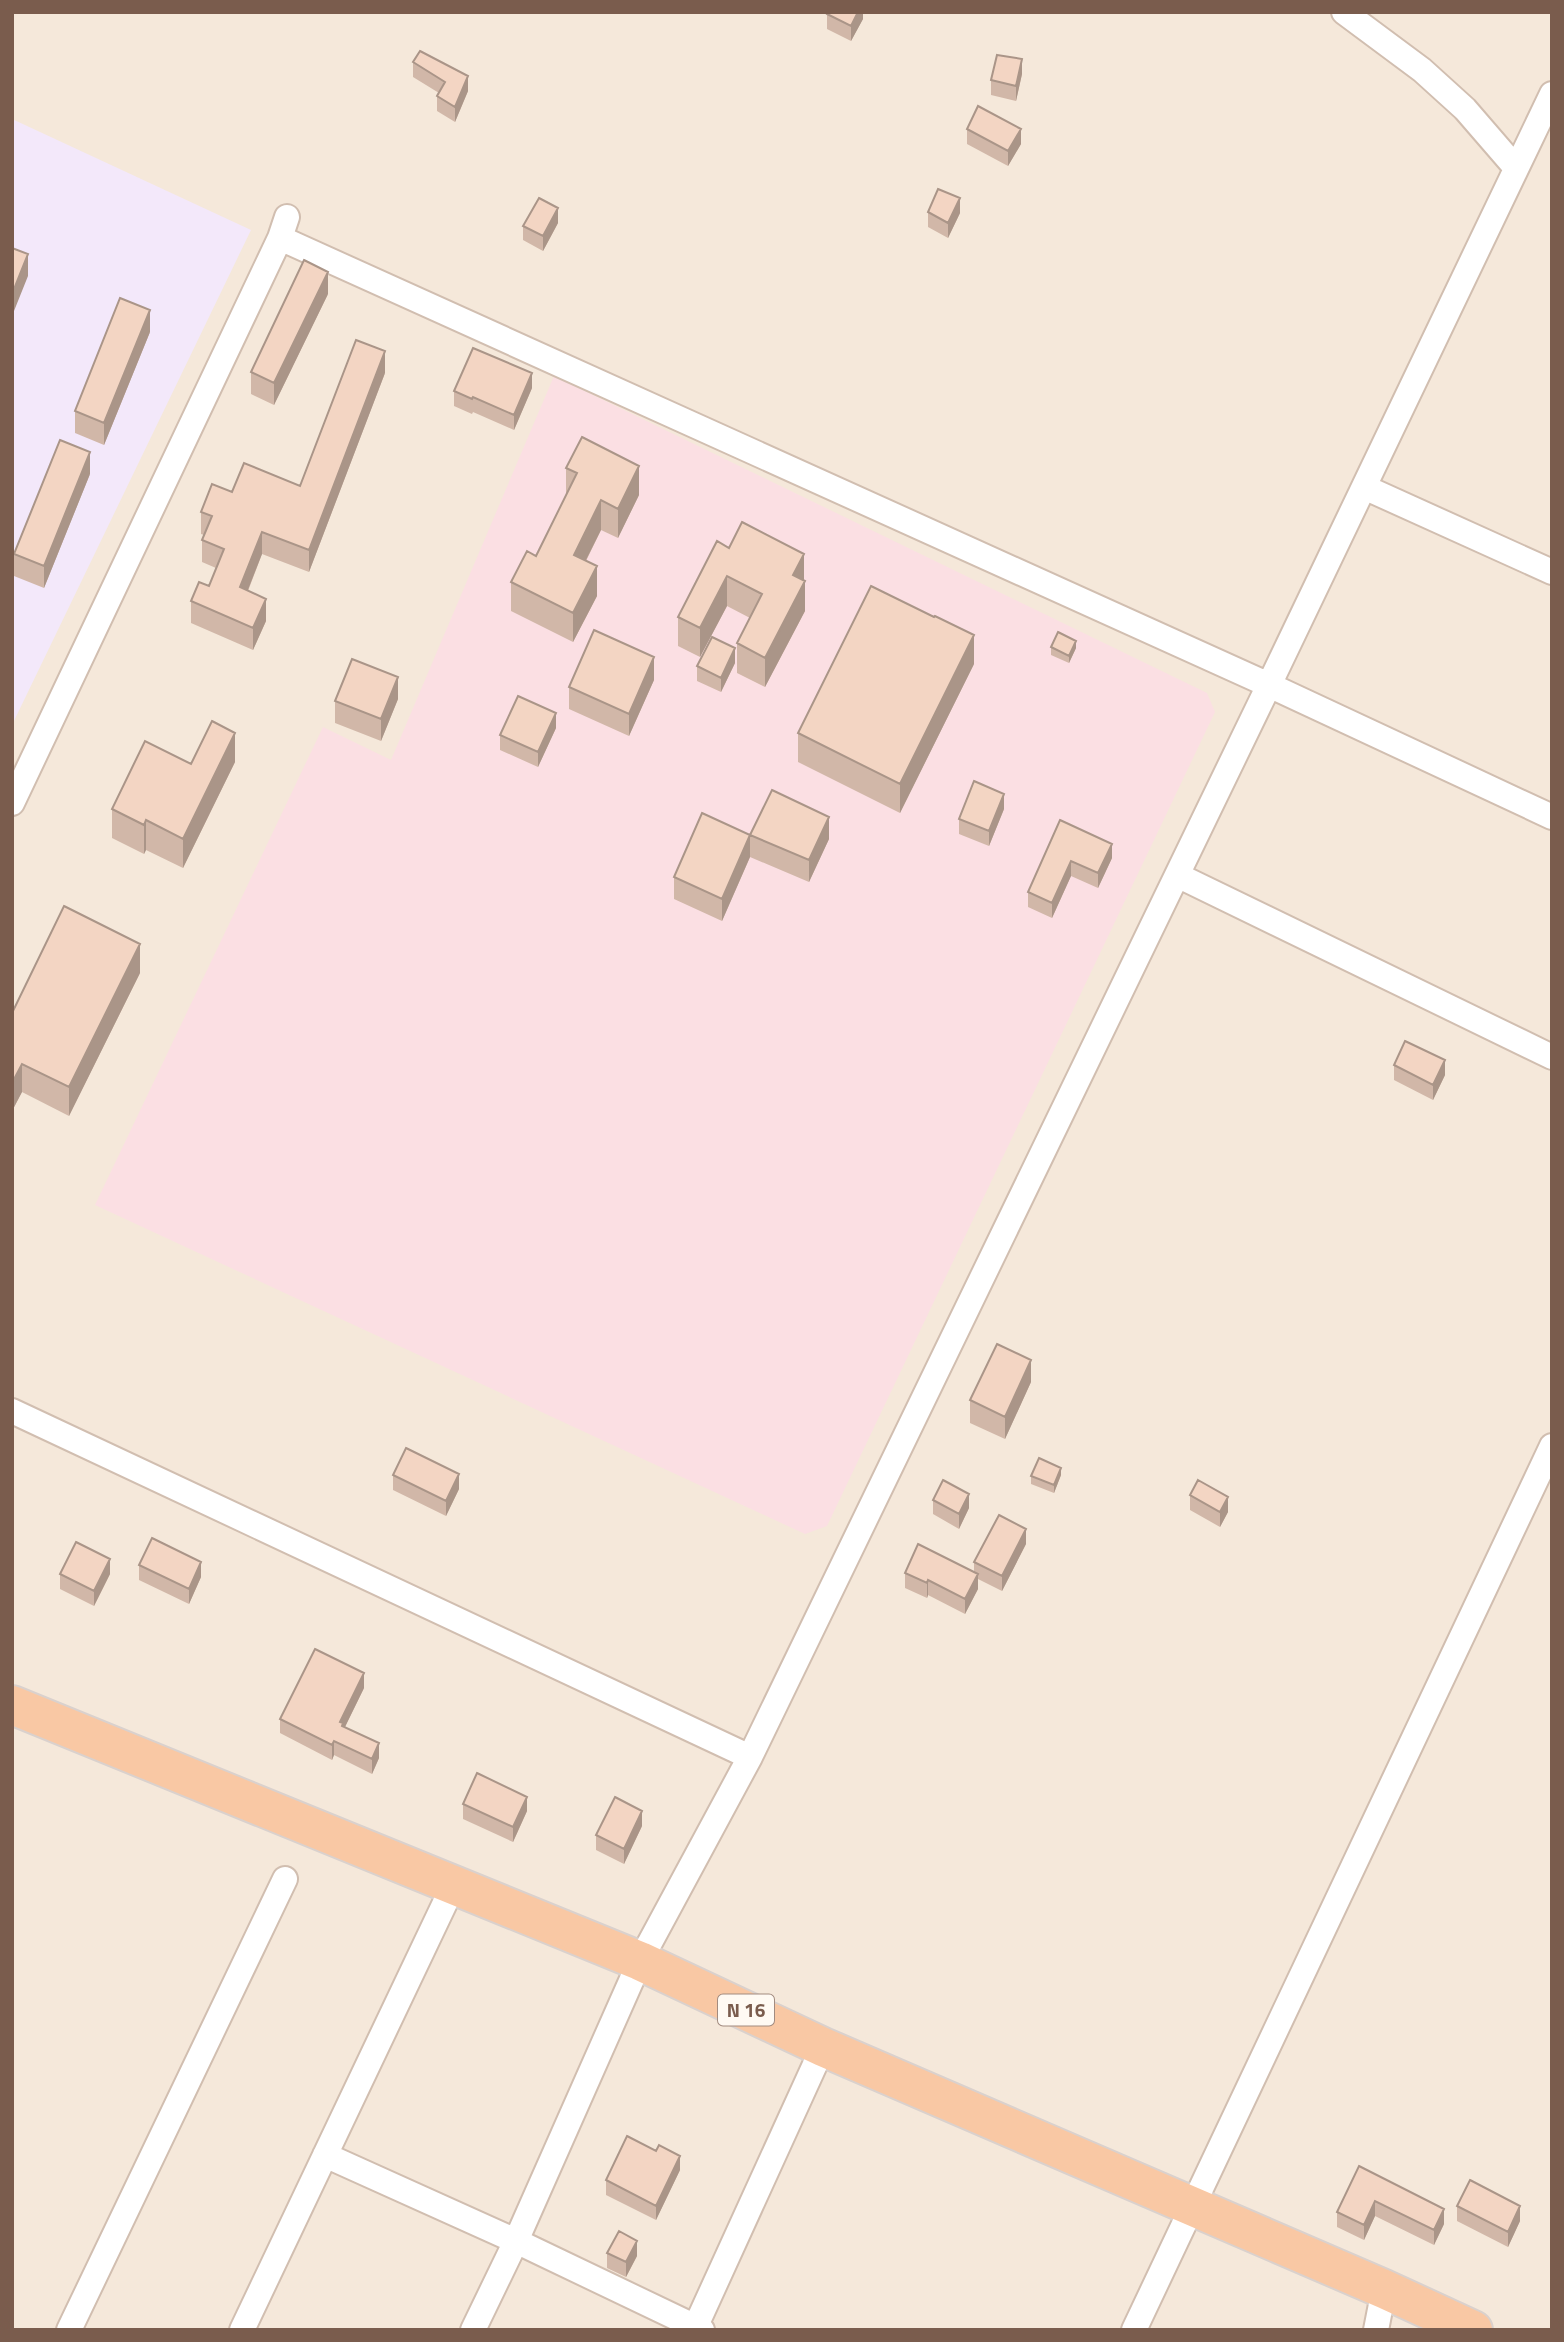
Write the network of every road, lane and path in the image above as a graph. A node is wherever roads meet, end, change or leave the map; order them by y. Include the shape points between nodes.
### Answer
1 (1345, 12) edge
2 (1552, 94) edge
3 (1516, 169) junction
4 (1364, 487) junction
5 (1552, 572) edge
6 (1269, 685) junction
7 (12, 803) edge
8 (1552, 817) edge
9 (1177, 875) junction
10 (1552, 1057) edge
11 (12, 1411) edge
12 (1552, 1446) edge
13 (12, 1705) edge
14 (750, 1757) junction
15 (285, 1880) dead end
16 (453, 1886) junction
17 (640, 1961) junction
18 (823, 2047) junction
19 (325, 2155) junction
20 (1191, 2206) junction
21 (516, 2241) junction
22 (1384, 2289) junction
23 (697, 2329) edge
24 (69, 2330) edge
25 (242, 2330) edge
26 (473, 2330) edge
27 (1134, 2330) edge
28 (1376, 2330) edge
29 (1473, 2330) edge

1 - 3 street via 1465,109
2 - 3 street
3 - 4 street
4 - 5 street
4 - 6 street
6 - 7 street via 284,228
6 - 8 street
6 - 9 street
9 - 10 street
9 - 14 street
11 - 14 street
12 - 20 street
13 - 16 highway, N 16
14 - 17 street
15 - 24 street
16 - 17 highway, N 16
16 - 19 street
17 - 18 highway, N 16
17 - 21 street
18 - 20 highway, N 16
18 - 23 street
19 - 21 street
19 - 25 street
20 - 22 highway, N 16
20 - 27 street
21 - 23 street
21 - 26 street
22 - 28 street
22 - 29 highway, N 16

